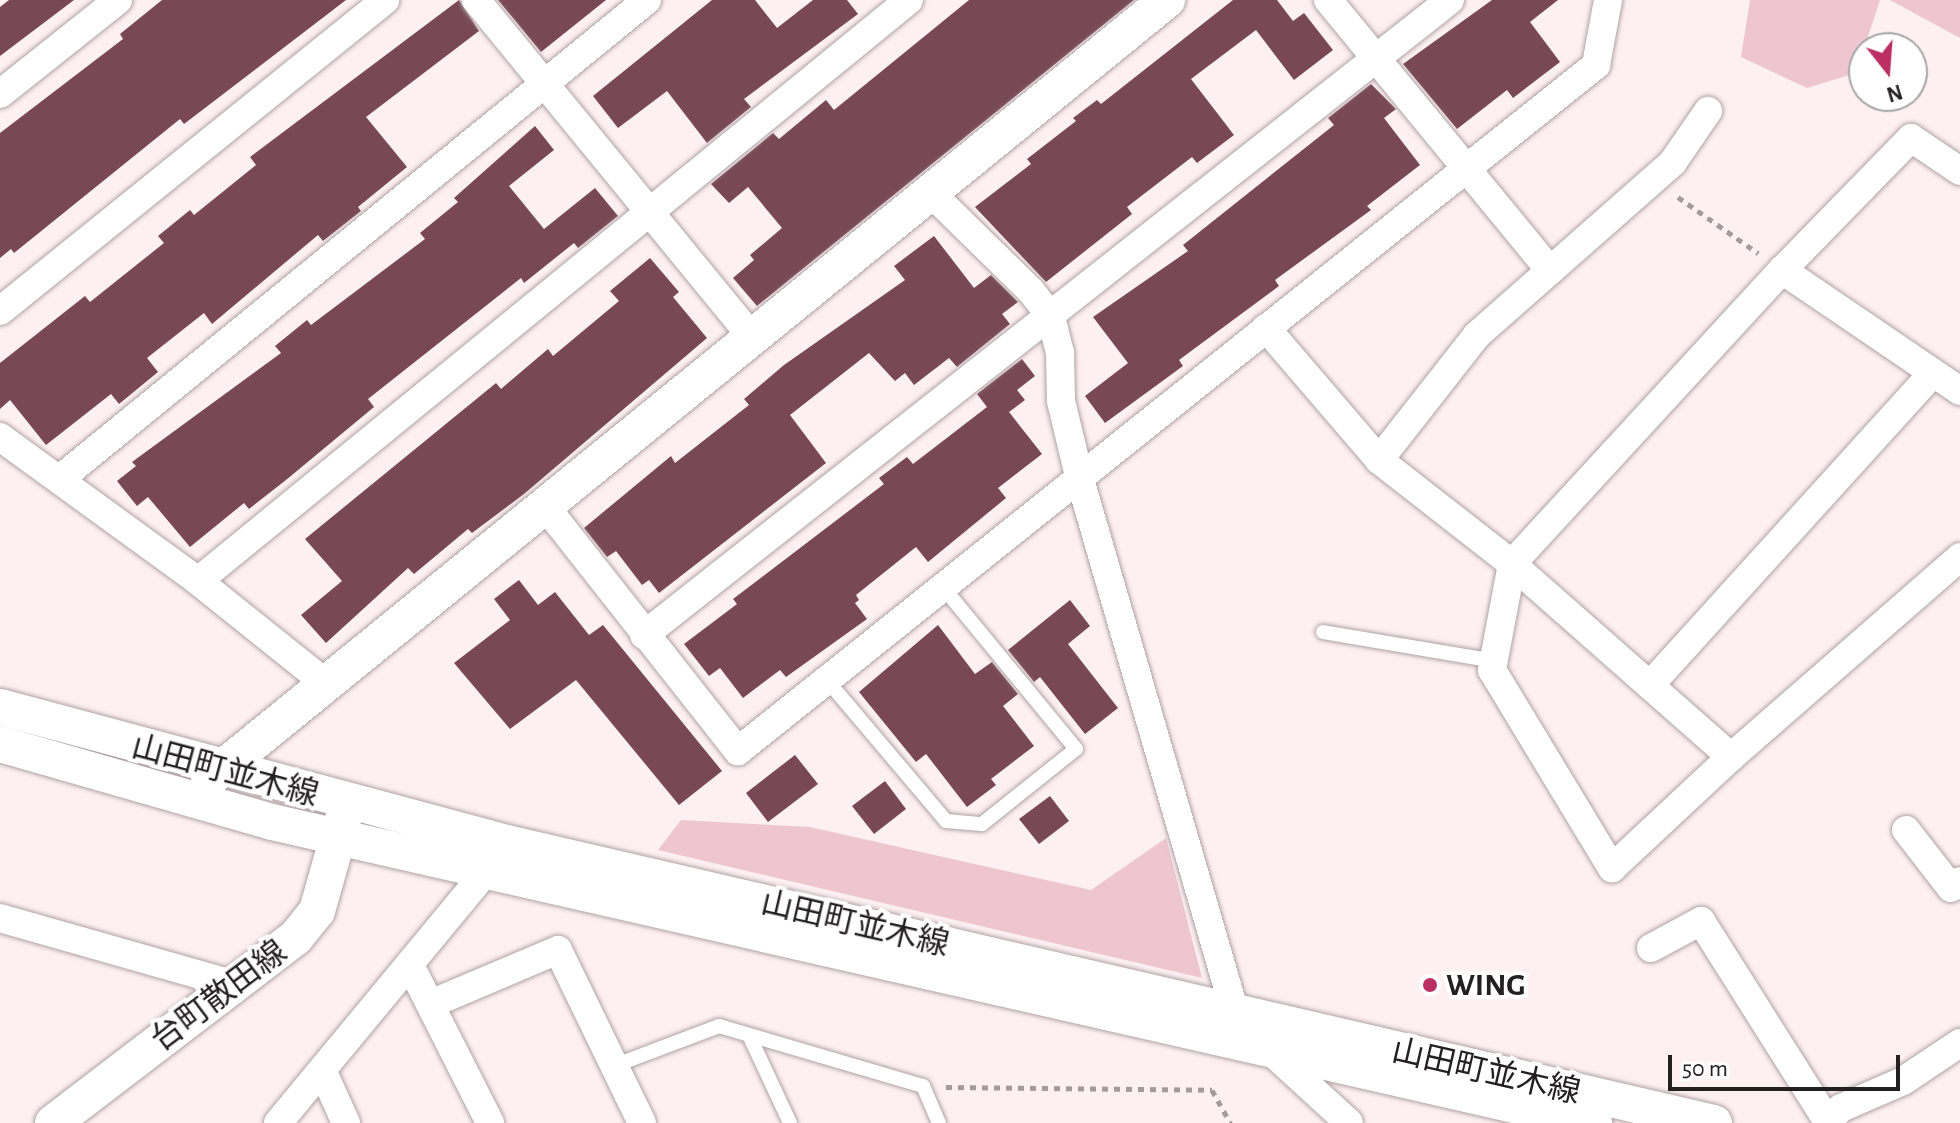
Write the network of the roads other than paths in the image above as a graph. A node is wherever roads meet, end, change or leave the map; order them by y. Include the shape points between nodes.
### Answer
1 (118, 0) edge
2 (385, 0) edge
3 (476, 0) edge
4 (647, 0) edge
5 (909, 0) edge
6 (1167, 0) edge
7 (1328, 0) edge
8 (1450, 0) edge
9 (1608, 0) edge
10 (1377, 59) junction
11 (544, 84) junction
12 (0, 94) edge
13 (1708, 111) dead end
14 (1464, 170) junction
15 (1960, 171) edge
16 (930, 192) junction
17 (649, 212) junction
18 (1550, 270) junction
19 (1782, 270) junction
20 (0, 311) edge
21 (1051, 317) junction
22 (1266, 328) junction
23 (752, 337) junction
24 (1933, 373) junction
25 (1960, 391) edge
26 (0, 437) edge
27 (1379, 460) junction
28 (1079, 476) junction
29 (61, 478) junction
30 (545, 506) junction
31 (1960, 557) edge
32 (1512, 564) junction
33 (198, 581) junction
34 (942, 586) junction
35 (1323, 632) dead end
36 (644, 635) junction
37 (1494, 661) junction
38 (826, 679) junction
39 (328, 685) junction
40 (1650, 685) junction
41 (0, 707) edge
42 (0, 744) edge
43 (1731, 757) junction
44 (220, 770) junction
45 (185, 799) junction
46 (343, 820) junction
47 (1906, 830) dead end
48 (498, 858) junction
49 (1960, 881) edge
50 (11, 921) edge
51 (0, 941) edge
52 (1651, 948) dead end
53 (896, 949) junction
54 (410, 965) junction
55 (231, 984) junction
56 (433, 1003) junction
57 (1234, 1009) junction
58 (749, 1035) junction
59 (1960, 1043) edge
60 (1264, 1045) junction
61 (616, 1065) junction
62 (323, 1072) junction
63 (1827, 1122) edge
64 (53, 1123) edge
65 (278, 1123) edge
66 (346, 1123) edge
67 (490, 1123) edge
68 (642, 1123) edge
69 (790, 1123) edge
70 (939, 1123) edge
71 (1349, 1123) edge
72 (1594, 1123) edge
73 (1714, 1123) edge

1 - 12 street
2 - 20 street
3 - 11 street
4 - 11 street
5 - 17 street
6 - 16 street
7 - 10 street
8 - 10 street
9 - 14 street via 1596,65
10 - 14 street
10 - 21 street
11 - 17 street
11 - 29 street
13 - 18 street via 1673,162
14 - 18 street
14 - 22 street
15 - 19 street via 1911,138
16 - 21 street
16 - 23 street
17 - 23 street
17 - 33 street
18 - 27 street via 1477,335
19 - 24 street
19 - 32 street
21 - 28 street via 1060,352 1061,401
21 - 36 street
22 - 27 street
22 - 28 street
23 - 30 street
24 - 25 street
24 - 40 street
26 - 29 street
27 - 32 street
28 - 34 street
28 - 57 street
29 - 33 street
30 - 36 street
30 - 39 street
31 - 43 street
32 - 37 street
32 - 40 street
33 - 39 street
34 - 38 street
34 - 38 lane via 1076,749 982,824 946,821
35 - 37 lane
36 - 38 street via 738,751
37 - 43 street via 1492,670 1612,868
39 - 44 street
40 - 43 street
41 - 44 street, 山田町並木線
42 - 45 street, 山田町並木線
44 - 45 street
44 - 46 street, 山田町並木線
45 - 46 street, 山田町並木線
46 - 48 street, 山田町並木線
46 - 55 street, 台町散田線 via 317,911 296,937
47 - 49 street via 1951,888
48 - 53 street, 山田町並木線
48 - 54 street
50 - 51 street
50 - 55 street
52 - 63 street via 1701,921
53 - 57 street, 山田町並木線
53 - 60 street, 山田町並木線
54 - 56 street
54 - 62 street
55 - 64 street, 台町散田線
56 - 61 street via 558,950
56 - 67 street
57 - 60 street
57 - 73 street, 山田町並木線 via 1332,1037
58 - 61 lane via 719,1026
58 - 69 lane
58 - 70 lane via 923,1086
59 - 63 street via 1903,1081 1841,1108
60 - 71 street
60 - 72 street, 山田町並木線
61 - 68 street
62 - 65 street
62 - 66 street

